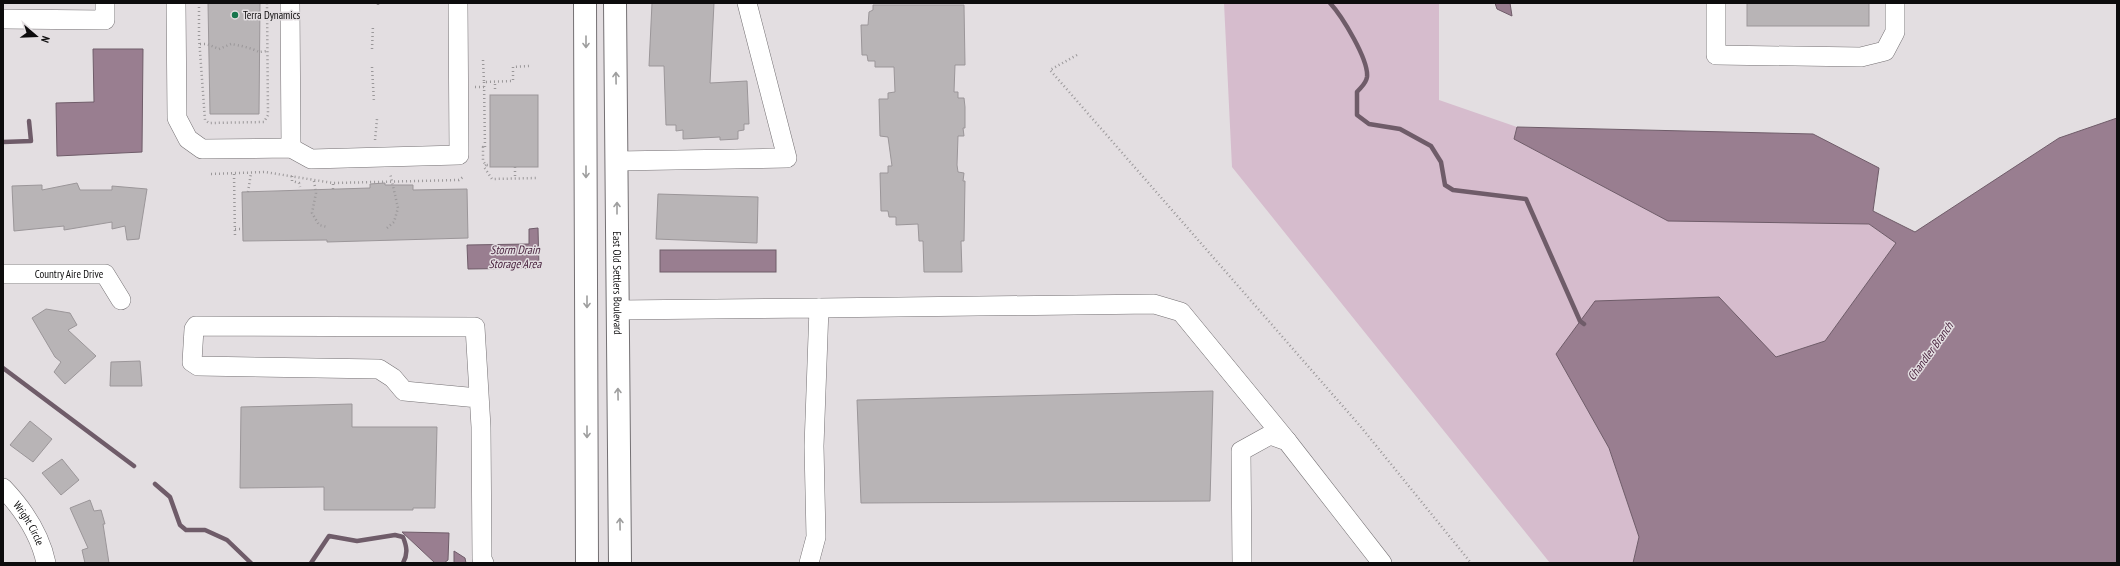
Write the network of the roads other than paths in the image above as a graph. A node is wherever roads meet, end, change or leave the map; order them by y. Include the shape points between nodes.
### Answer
1 (105, 3) edge
2 (176, 3) edge
3 (290, 3) edge
4 (458, 3) edge
5 (586, 3) edge
6 (616, 3) edge
7 (747, 3) edge
8 (1716, 3) edge
9 (1895, 3) edge
10 (3, 19) edge
11 (291, 148) junction
12 (617, 161) junction
13 (3, 274) edge
14 (121, 300) dead end
15 (819, 308) junction
16 (617, 310) junction
17 (478, 398) junction
18 (1287, 441) junction
19 (3, 488) edge
20 (46, 563) edge
21 (484, 563) edge
22 (587, 563) edge
23 (620, 563) edge
24 (809, 563) edge
25 (1242, 563) edge
26 (1382, 563) edge

1 - 10 street via 106,20
2 - 11 street via 177,118 188,139 202,149
3 - 11 street
4 - 11 street via 458,155 311,159
5 -> 22 main road
12 -> 6 main road, East Old Settlers Boulevard
7 - 12 street via 787,158
8 - 9 street via 1716,55 1862,57 1885,51 1895,32
16 -> 12 main road, East Old Settlers Boulevard
13 - 14 street, Country Aire Drive via 105,274
15 - 16 street
15 - 18 street via 1154,304 1181,312
15 - 24 street via 814,446 816,537
23 -> 16 main road, East Old Settlers Boulevard
17 - 17 street via 404,391 393,378 379,369 198,366 192,362 194,329 196,326 471,326 475,327
17 - 21 street
18 - 25 street via 1270,436 1241,451
18 - 26 street
19 - 20 street, Wright Circle via 24,512

